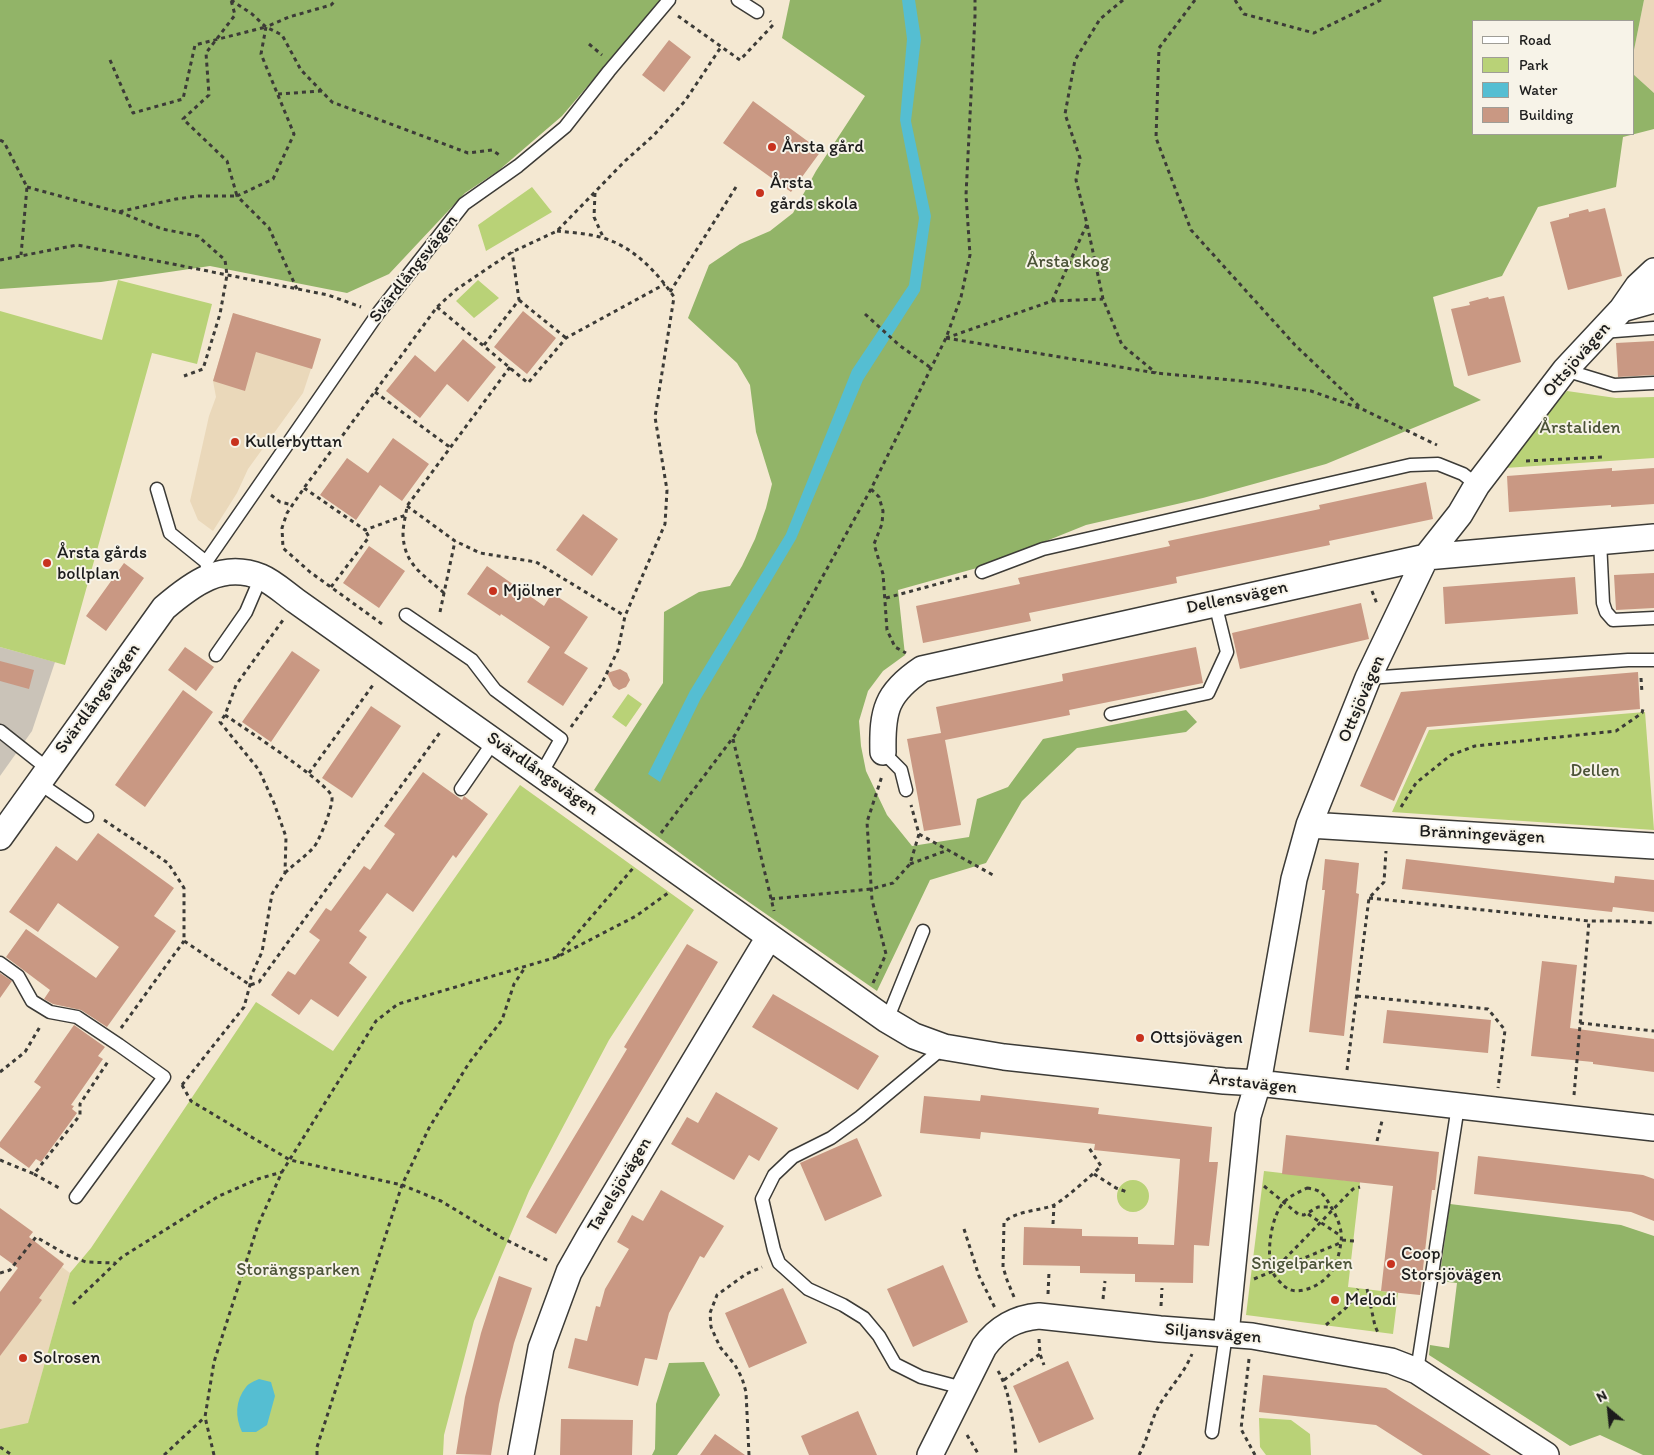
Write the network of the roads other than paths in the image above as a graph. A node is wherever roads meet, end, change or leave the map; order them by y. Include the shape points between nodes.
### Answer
1 (738, 0) edge
2 (667, 2) edge
3 (757, 12) road end
4 (1654, 271) edge
5 (1654, 300) edge
6 (1622, 309) junction
7 (1654, 328) edge
8 (1600, 332) junction
9 (1565, 370) junction
10 (1654, 383) edge
11 (1477, 485) junction
12 (157, 489) dead end
13 (1654, 537) edge
14 (1600, 541) junction
15 (1426, 557) junction
16 (208, 569) junction
17 (982, 572) road end
18 (262, 577) junction
19 (1216, 603) junction
20 (406, 615) dead end
21 (1654, 618) edge
22 (216, 655) dead end
23 (1654, 660) edge
24 (1368, 678) junction
25 (1111, 714) dead end
26 (0, 731) edge
27 (494, 741) junction
28 (882, 752) joint
29 (541, 774) junction
30 (43, 776) junction
31 (461, 789) dead end
32 (906, 790) road end
33 (87, 816) road end
34 (1309, 825) junction
35 (0, 837) edge
36 (1654, 846) edge
37 (923, 931) dead end
38 (769, 937) junction
39 (0, 963) edge
40 (864, 1004) joint
41 (887, 1020) junction
42 (944, 1047) junction
43 (1258, 1083) junction
44 (1458, 1106) junction
45 (1654, 1128) edge
46 (76, 1197) road end
47 (1226, 1334) junction
48 (1417, 1372) junction
49 (963, 1388) junction
50 (1212, 1432) dead end
51 (521, 1455) edge
52 (930, 1455) edge
53 (1546, 1455) edge

1 - 3 lane
2 - 16 lane, Svärdlångsvägen via 565,127 518,166 464,204 378,312 259,486
4 - 6 street, Ottsjövägen via 1638,286
5 - 6 street, Ottsjövägen
6 - 8 street, Ottsjövägen
7 - 8 lane
8 - 9 street, Ottsjövägen
9 - 10 lane via 1614,385
9 - 11 street, Ottsjövägen
11 - 15 street, Ottsjövägen via 1460,514
11 - 17 lane via 1462,474 1438,464 1410,465 1043,549
12 - 16 lane via 170,534
13 - 14 street, Dellensvägen
14 - 15 street, Dellensvägen
14 - 21 lane via 1606,612 1613,620
15 - 19 street, Dellensvägen
15 - 24 street, Ottsjövägen
16 - 18 street, Svärdlångsvägen via 240,571
16 - 30 street, Svärdlångsvägen via 164,608
18 - 22 lane via 246,612
18 - 27 street, Svärdlångsvägen
19 - 25 lane via 1227,652 1208,692
19 - 28 street, Dellensvägen via 922,669 906,679 886,707
20 - 29 lane via 472,660 495,690 561,739
23 - 24 lane
24 - 34 street, Ottsjövägen
26 - 30 lane
27 - 29 street, Svärdlångsvägen
27 - 31 lane
28 - 32 lane via 901,770
29 - 38 street, Svärdlångsvägen
30 - 33 lane
30 - 35 street, Svärdlångsvägen
34 - 36 street, Bränningevägen
34 - 43 street, Ottsjövägen via 1294,879
37 - 41 lane
38 - 40 street, Svärdlångsvägen
38 - 51 street, Tavelsjövägen via 569,1272 541,1348
39 - 46 lane via 18,976 32,1001 50,1012 77,1017 164,1077
40 - 41 street, Årstavägen
41 - 42 street, Årstavägen via 914,1036
42 - 43 street, Årstavägen via 1004,1057
42 - 49 lane via 860,1117 831,1138 793,1157 774,1175 762,1199 779,1263 808,1289 864,1318 895,1364 921,1376
43 - 44 street, Årstavägen
43 - 47 street, Ottsjövägen via 1248,1116
44 - 45 street, Årstavägen
44 - 48 lane
47 - 48 street, Siljansvägen via 1391,1361
47 - 49 street, Siljansvägen via 1047,1317 1014,1322 992,1336 984,1346
47 - 50 lane
48 - 53 street, Siljansvägen
49 - 52 street

